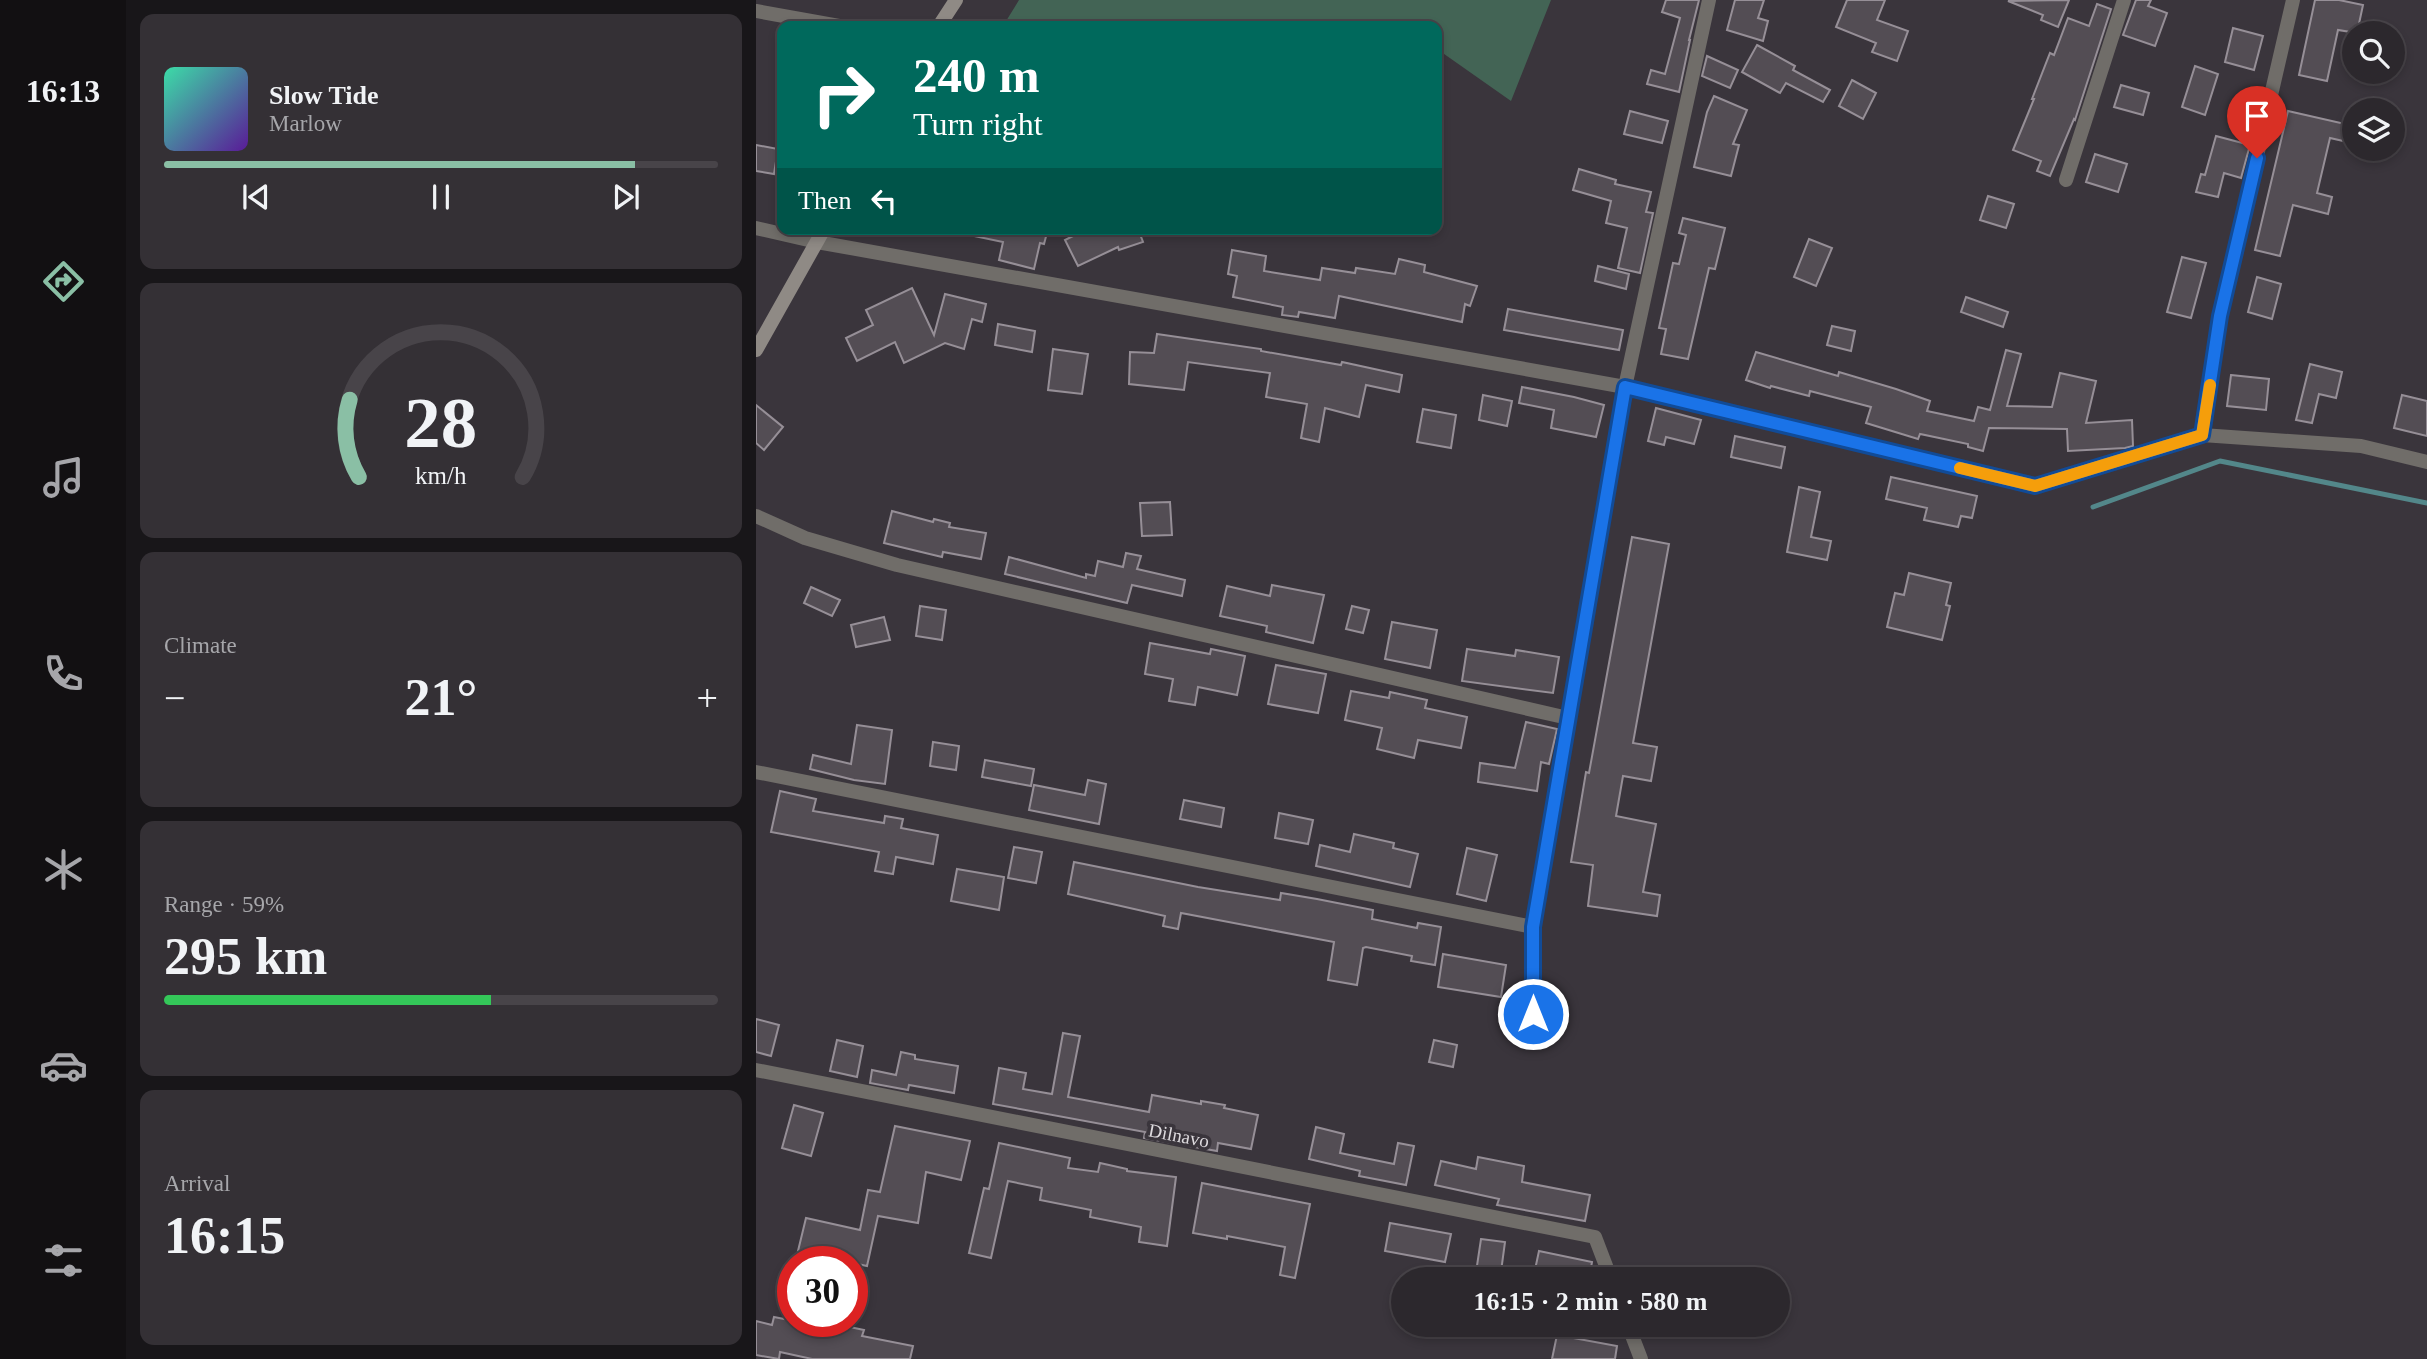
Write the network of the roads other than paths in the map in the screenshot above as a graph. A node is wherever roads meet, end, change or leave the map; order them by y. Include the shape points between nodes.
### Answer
1 (956, 0) edge
2 (1709, 0) edge
3 (2124, 0) edge
4 (2293, 0) edge
5 (756, 11) edge
6 (811, 21) edge
7 (942, 21) edge
8 (2066, 180) dead end
9 (756, 228) edge
10 (777, 231) edge
11 (821, 236) edge
12 (756, 350) edge
13 (1625, 387) junction
14 (2202, 435) junction
15 (2427, 462) edge
16 (756, 516) edge
17 (1568, 718) junction
18 (756, 772) edge
19 (1533, 927) junction
20 (1533, 1014) dead end
21 (756, 1070) edge
22 (1606, 1267) edge
23 (1633, 1337) edge
24 (1641, 1359) edge

1 - 7 street
2 - 13 street
3 - 8 street
4 - 14 street via 2220,316
5 - 6 street
9 - 10 street
11 - 12 street
11 - 13 street
13 - 14 street via 2035,486
13 - 17 street
14 - 15 street via 2361,446
16 - 17 street via 805,538 897,565
17 - 19 street
18 - 19 street
19 - 20 street
21 - 22 street, Dilnavo via 1595,1237
23 - 24 street

